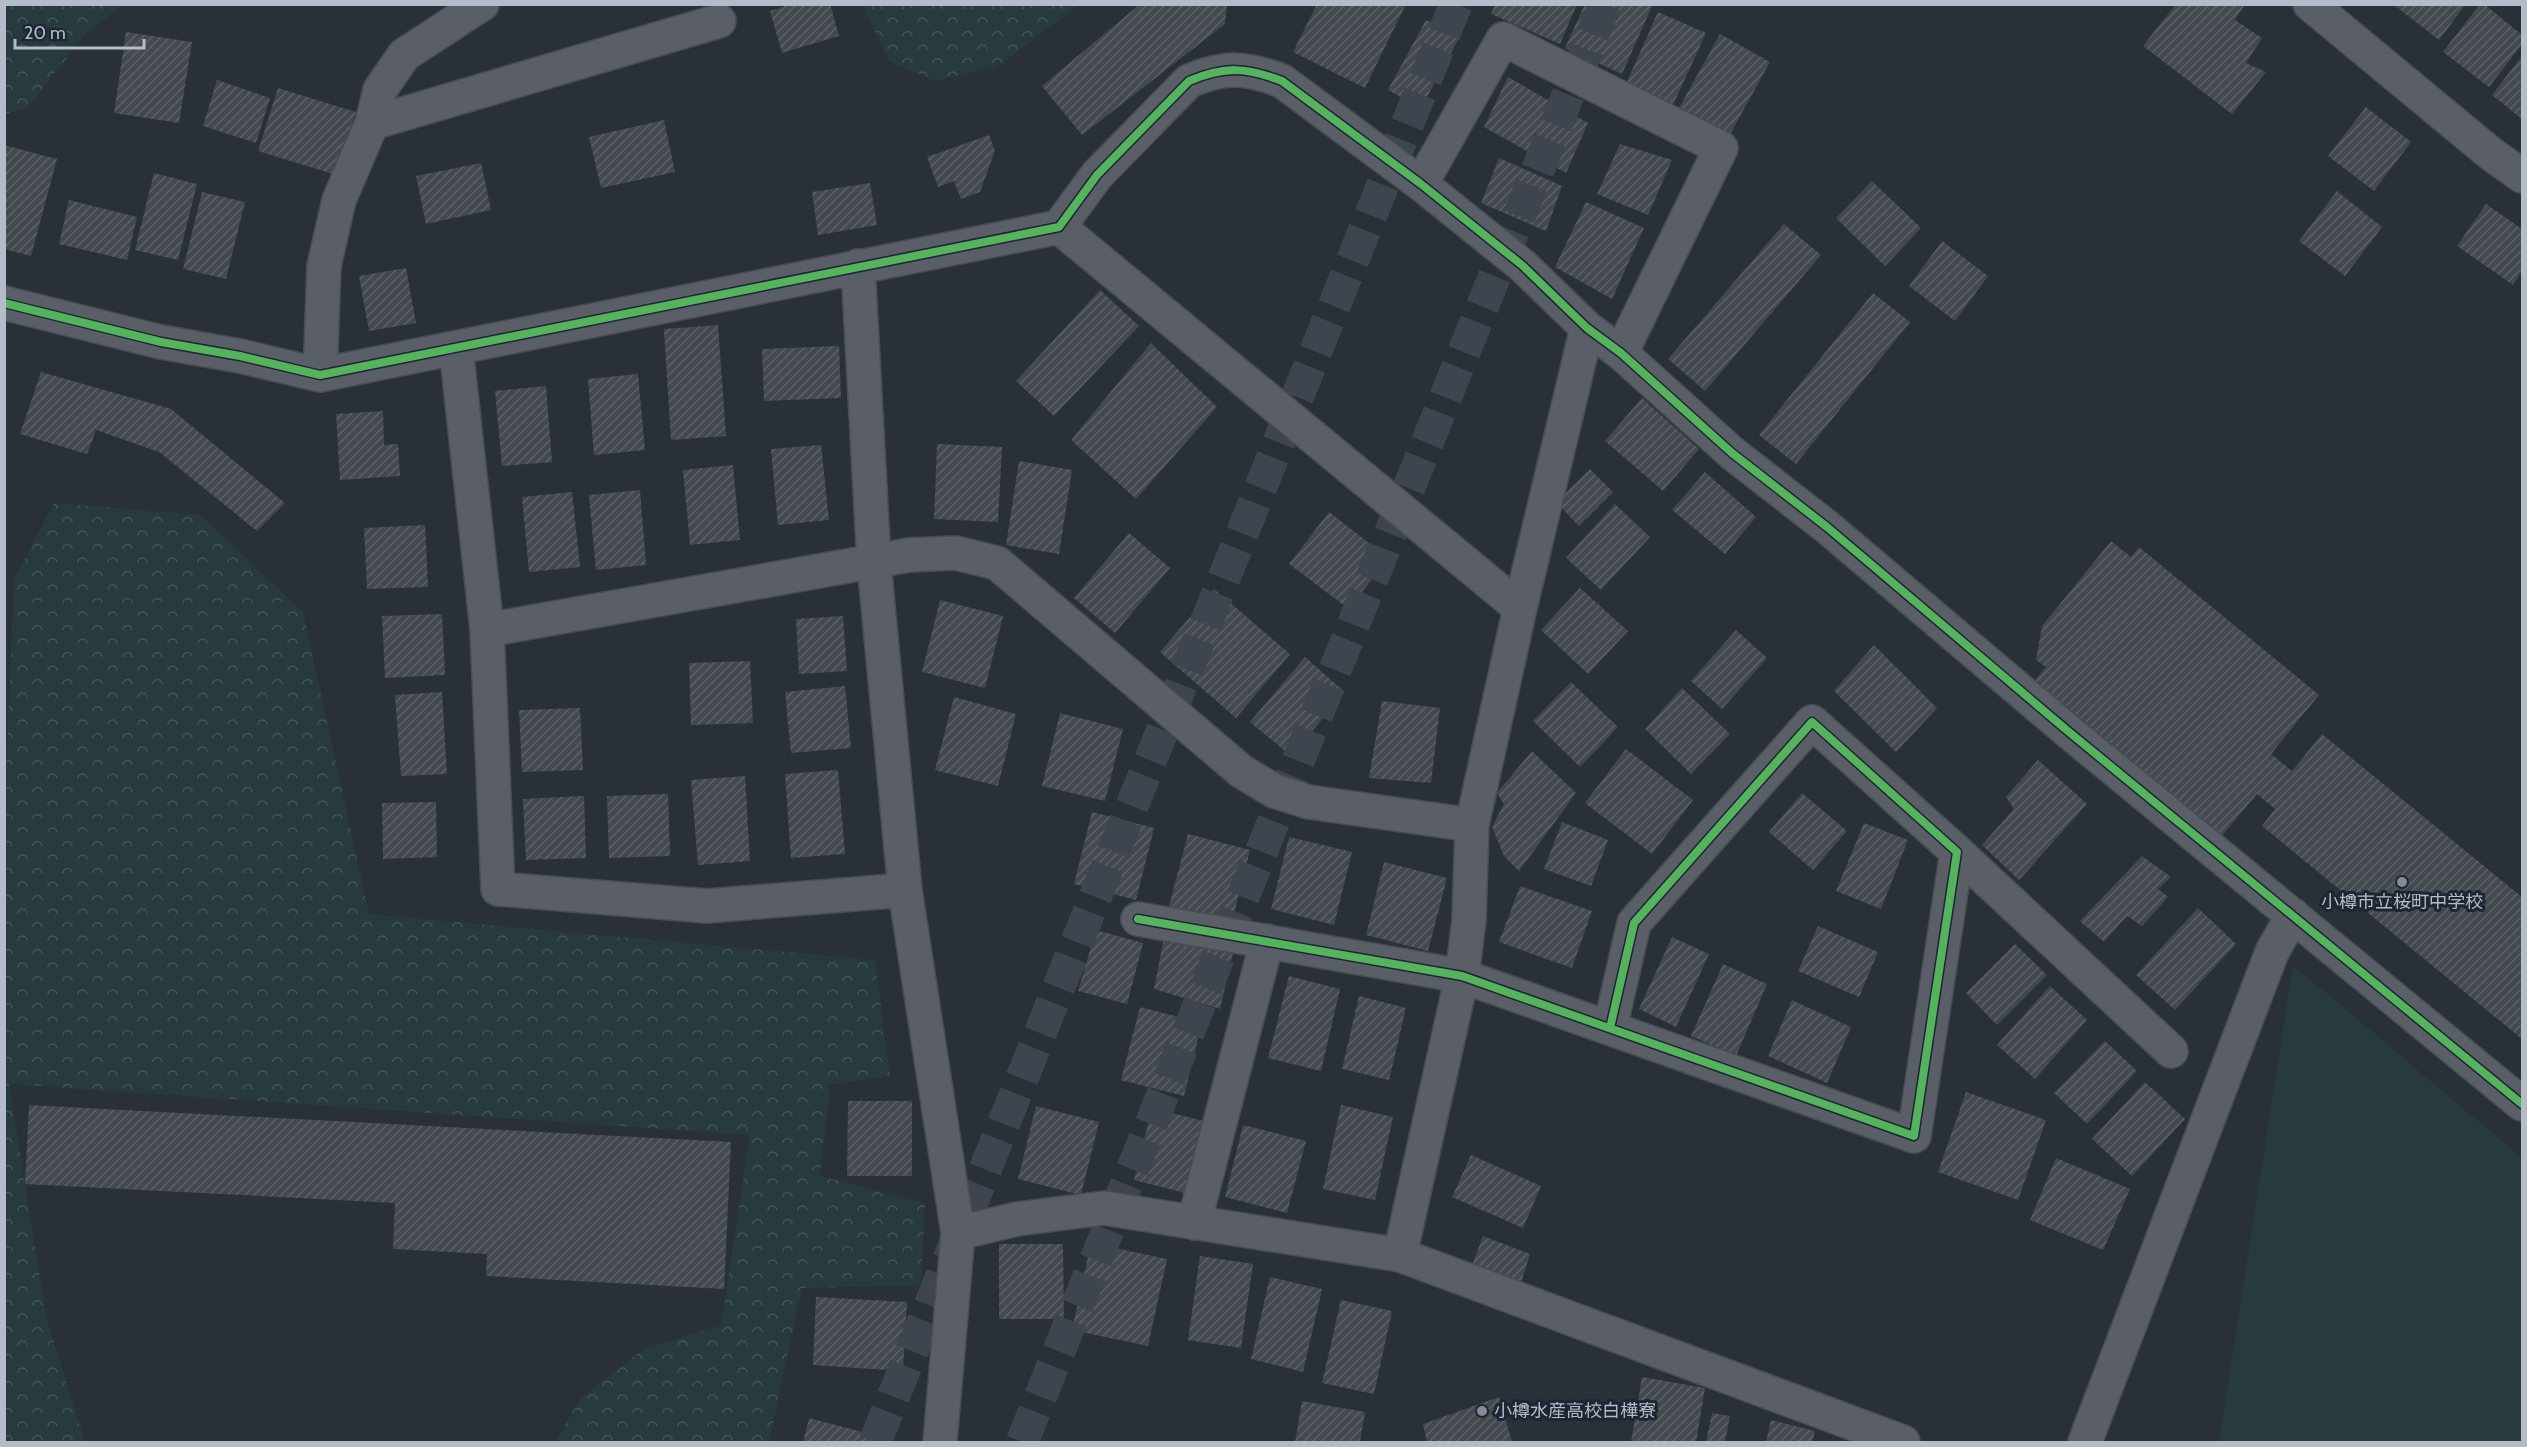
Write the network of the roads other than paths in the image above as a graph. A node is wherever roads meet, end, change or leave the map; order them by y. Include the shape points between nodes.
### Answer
1 (482, 4) edge
2 (2310, 4) edge
3 (719, 21) dead end
4 (372, 123) junction
5 (2523, 176) edge
6 (1421, 184) junction
7 (1059, 227) junction
8 (858, 266) junction
9 (4, 303) edge
10 (1587, 328) junction
11 (456, 348) junction
12 (1621, 353) junction
13 (320, 375) junction
14 (874, 563) junction
15 (1520, 608) junction
16 (487, 630) junction
17 (1472, 825) junction
18 (1957, 852) junction
19 (905, 890) junction
20 (2293, 915) junction
21 (1138, 919) dead end
22 (1267, 941) junction
23 (1462, 976) junction
24 (1610, 1028) junction
25 (2171, 1051) dead end
26 (2523, 1104) edge
27 (1194, 1223) junction
28 (958, 1233) junction
29 (1400, 1255) junction
30 (1864, 1435) edge
31 (940, 1443) edge
32 (1903, 1443) edge
33 (2085, 1443) edge

1 - 4 street via 404,55 380,90
2 - 5 street
3 - 4 street
4 - 13 street via 339,200 324,266
6 - 7 street via 1282,81 1258,72 1231,69 1189,81 1097,176
6 - 10 street via 1523,266
6 - 12 street via 1503,39 1721,148
7 - 8 street
7 - 15 street
8 - 11 street
8 - 14 street
9 - 13 street via 161,342
10 - 12 street
10 - 15 street
11 - 13 street
11 - 16 street
12 - 20 street via 1732,453 1827,527
14 - 16 street
14 - 17 street via 909,555 956,554 997,563 1241,771 1274,791 1309,802
14 - 19 street
15 - 17 street
16 - 19 street via 498,889 707,906
17 - 23 street via 1469,920
18 - 24 street via 1812,722 1634,923
18 - 24 street via 1914,1136
18 - 25 street
19 - 28 street
20 - 26 street
20 - 33 street via 2272,952
21 - 22 street
22 - 23 street
22 - 27 street
23 - 24 street
23 - 29 street
27 - 28 street via 1104,1208 1040,1215
27 - 29 street
28 - 31 street
29 - 30 street
30 - 32 street

